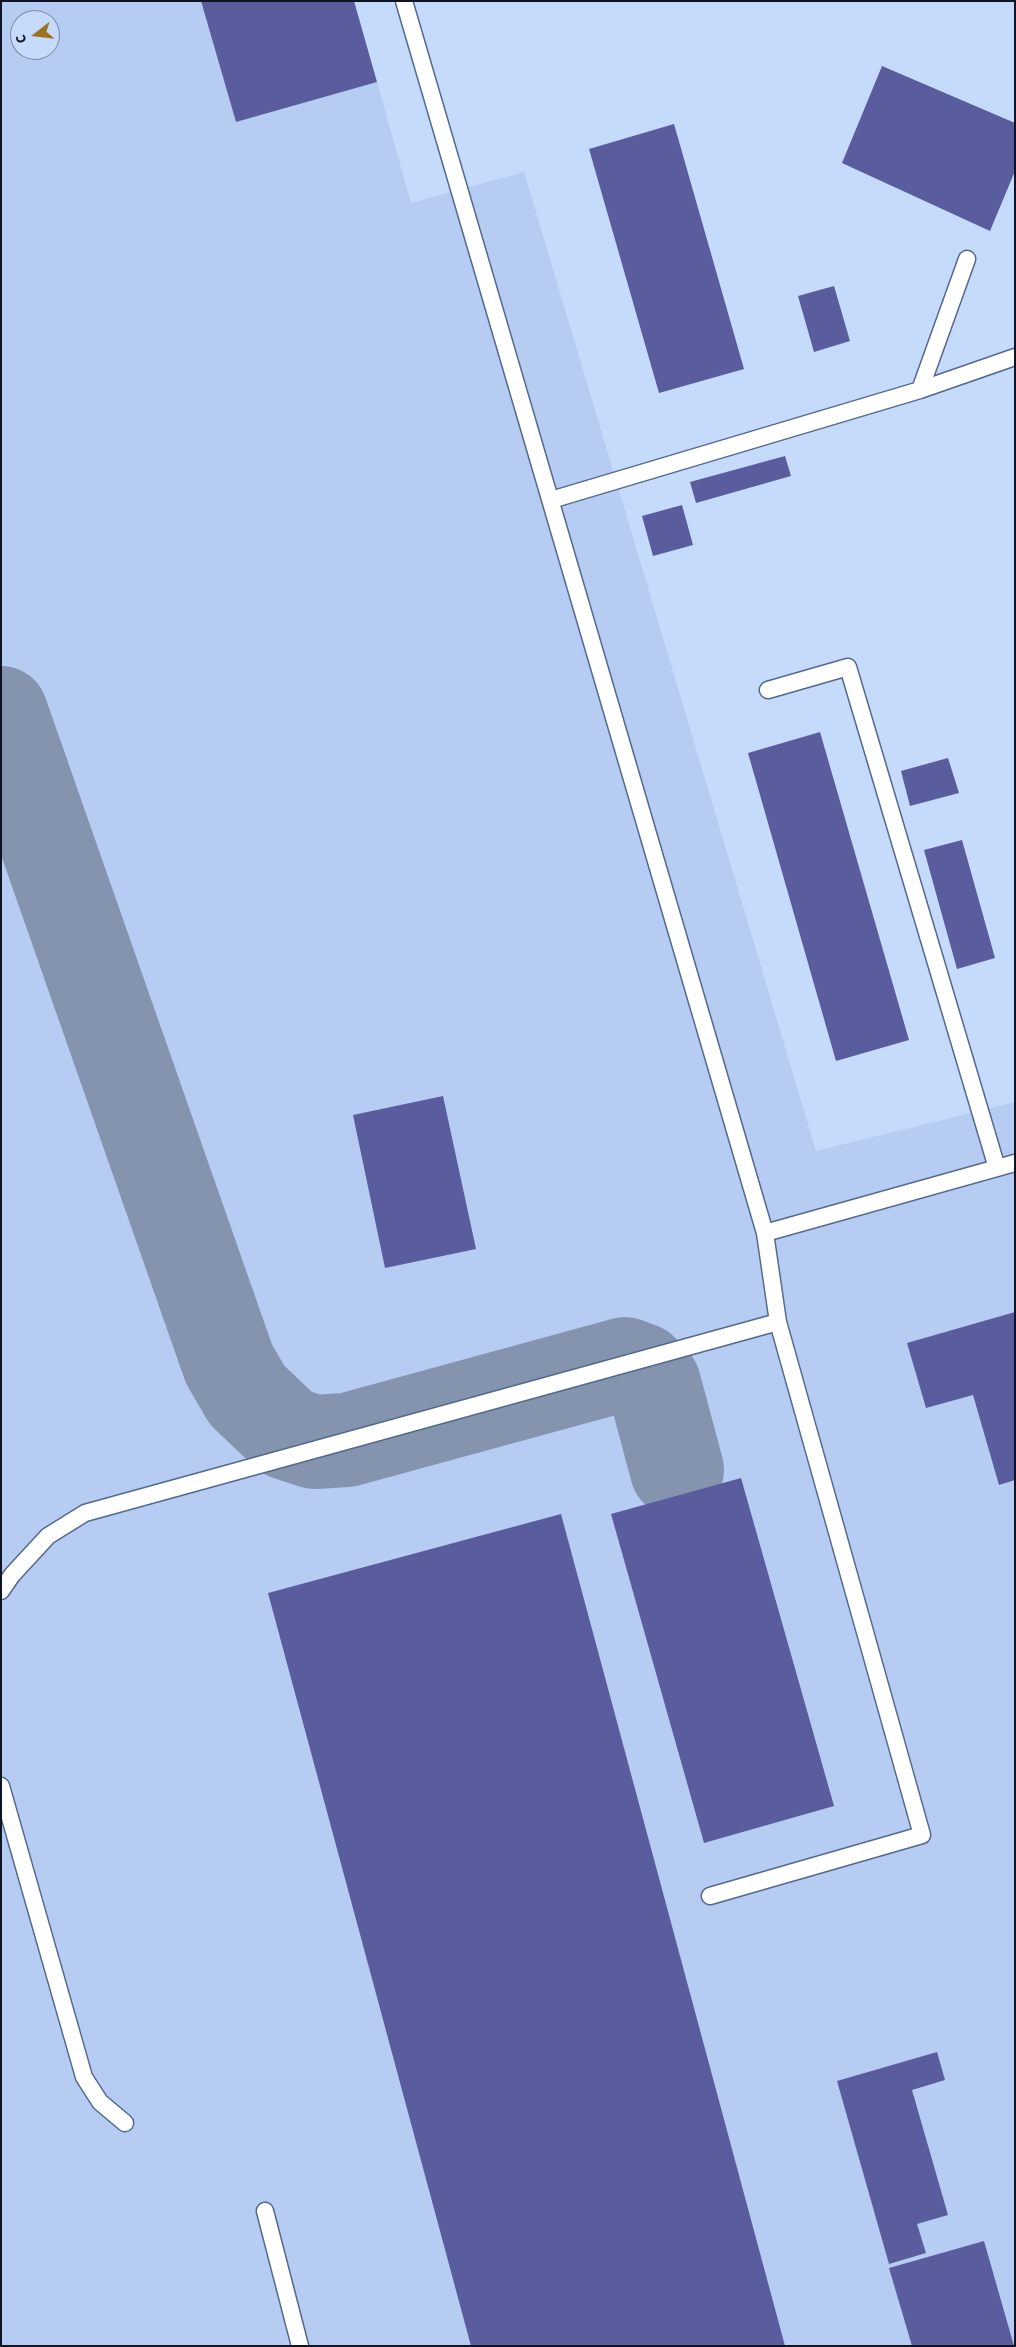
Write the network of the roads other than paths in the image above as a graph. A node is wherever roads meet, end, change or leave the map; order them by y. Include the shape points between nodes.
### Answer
1 (404, 1) edge
2 (967, 259) dead end
3 (1015, 357) edge
4 (920, 390) junction
5 (551, 500) junction
6 (768, 690) dead end
7 (1015, 1163) edge
8 (997, 1168) junction
9 (765, 1233) junction
10 (778, 1322) junction
11 (1, 1591) edge
12 (1, 1786) edge
13 (710, 1896) dead end
14 (125, 2123) dead end
15 (265, 2210) dead end
16 (300, 2346) edge

1 - 5 lane
2 - 4 lane
3 - 4 lane
4 - 5 lane
5 - 9 lane
6 - 8 lane via 848,667
7 - 8 lane
8 - 9 lane
9 - 10 lane
10 - 11 lane via 85,1513 48,1536
10 - 13 lane via 922,1835
12 - 14 lane via 84,2078 100,2102
15 - 16 lane

